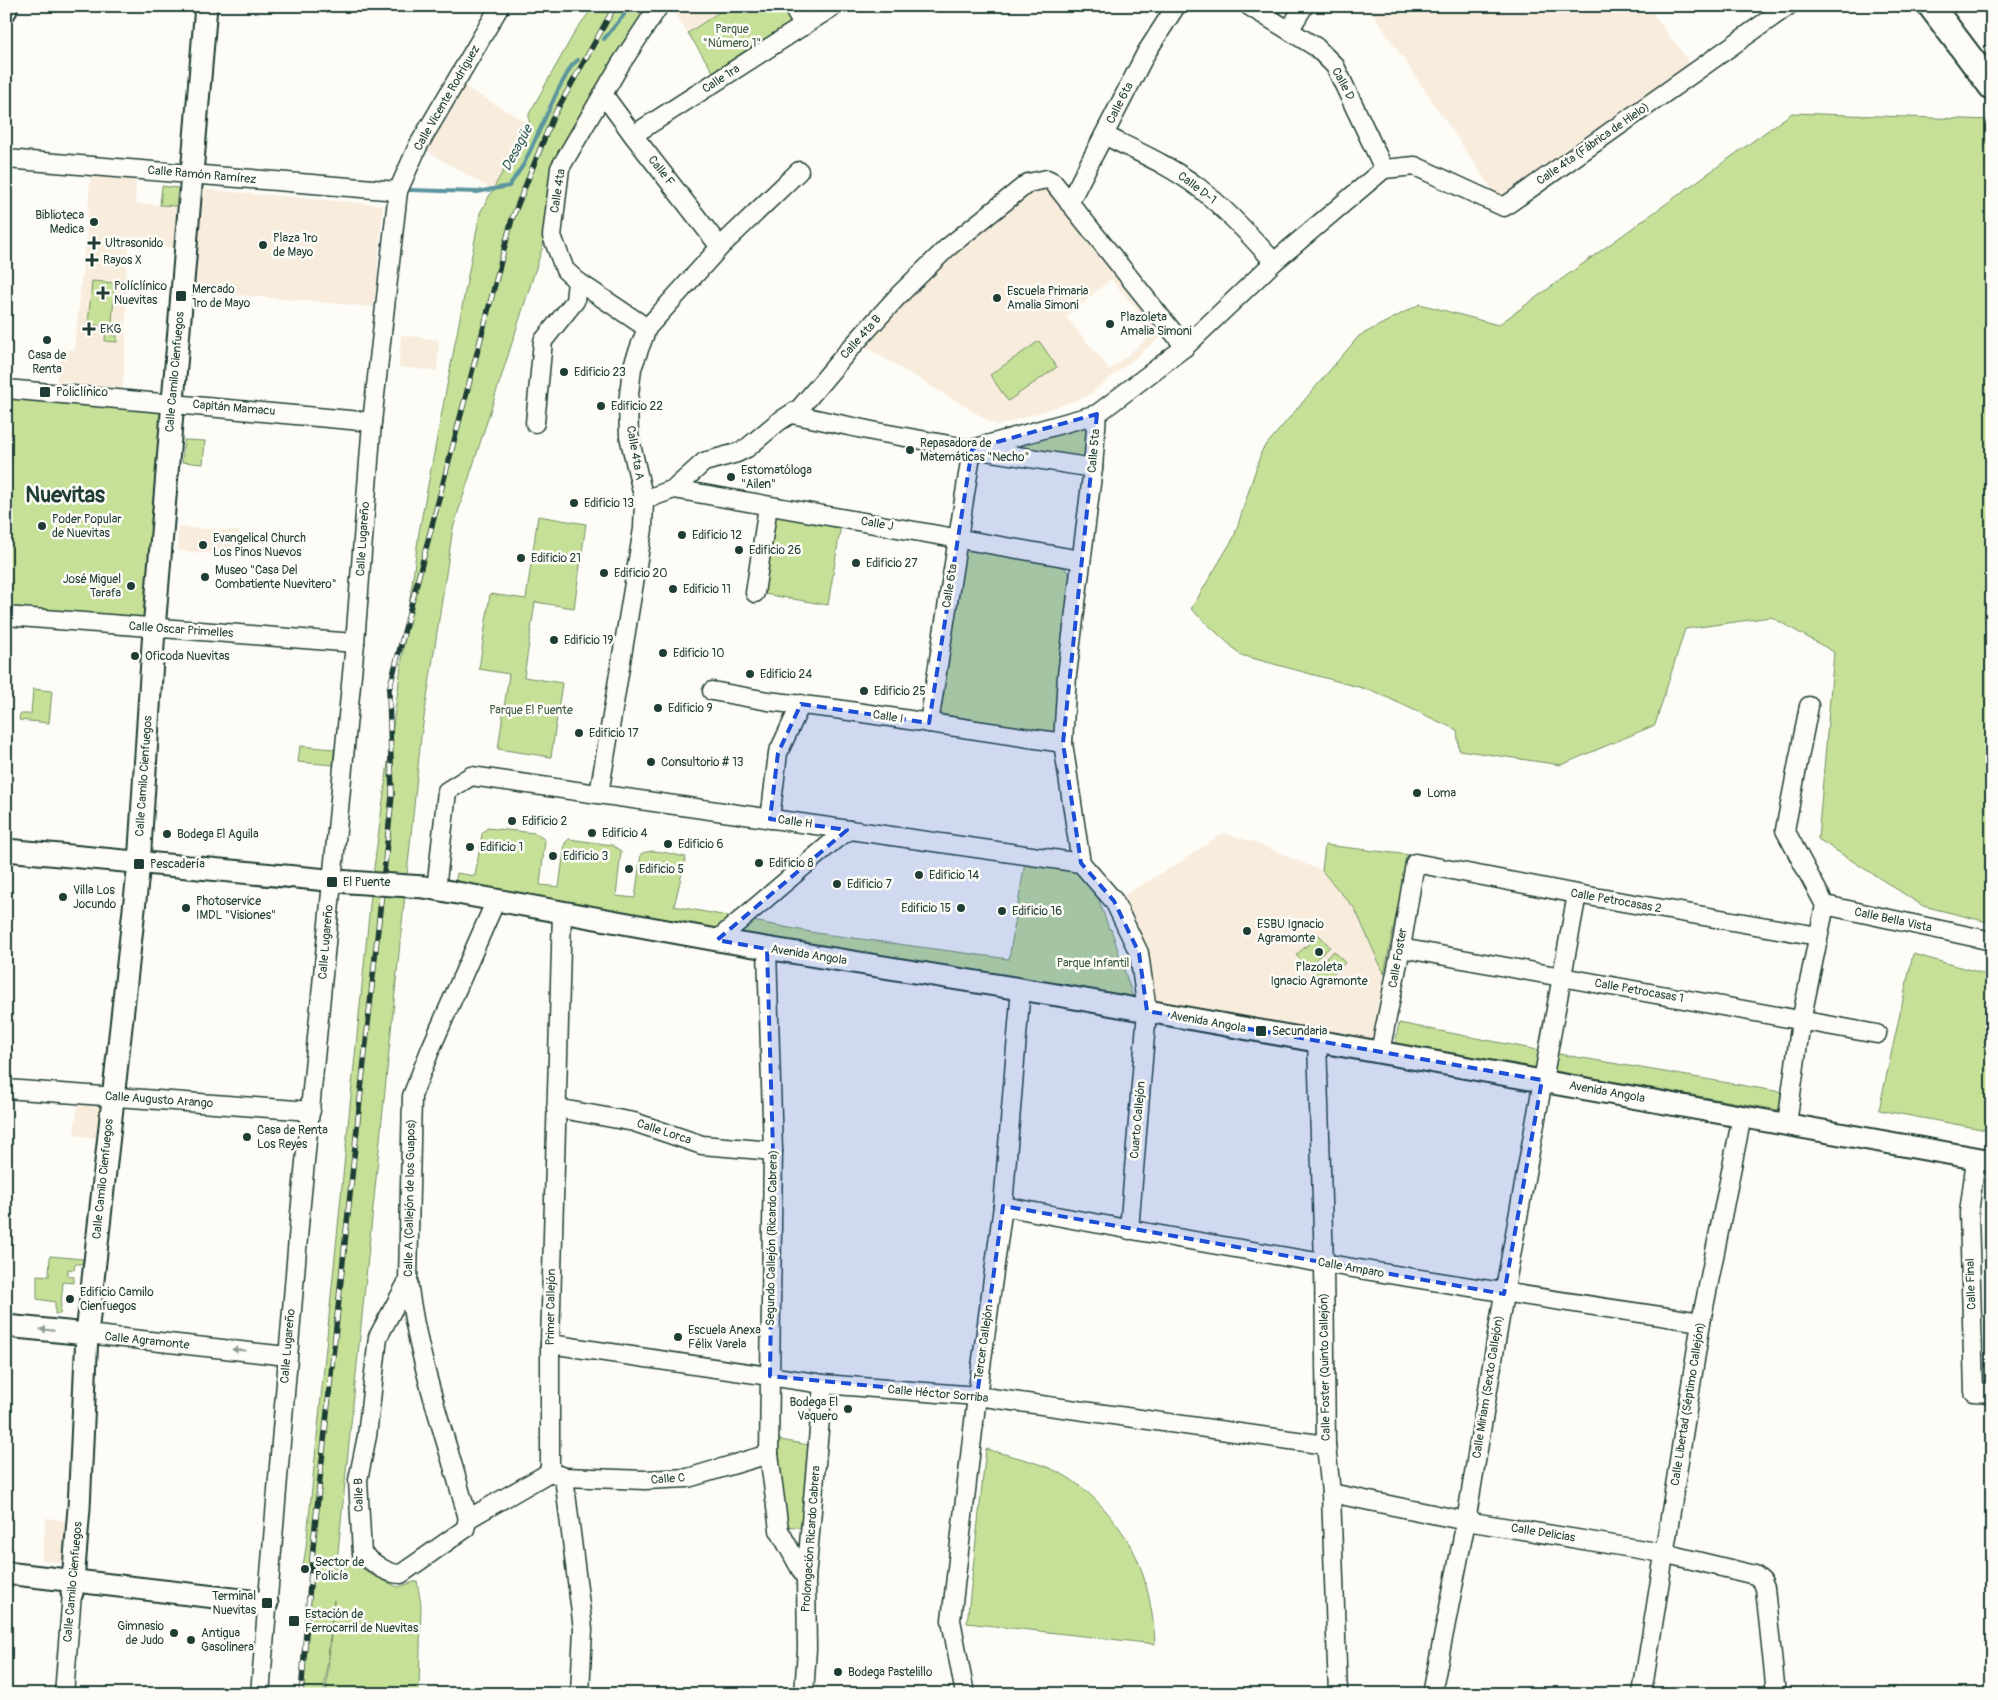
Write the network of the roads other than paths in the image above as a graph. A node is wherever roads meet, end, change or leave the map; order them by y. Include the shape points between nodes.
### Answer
1 (7, 6) edge
2 (206, 6) edge
3 (500, 6) edge
4 (659, 6) edge
5 (792, 6) edge
6 (834, 6) edge
7 (1176, 6) edge
8 (1249, 6) edge
9 (1304, 6) edge
10 (1788, 6) edge
11 (1931, 6) edge
12 (6, 10) edge
13 (804, 26) junction
14 (1290, 30) junction
15 (1992, 88) edge
16 (603, 94) junction
17 (633, 135) junction
18 (1104, 135) junction
19 (6, 158) edge
20 (1384, 169) junction
21 (799, 171) dead end
22 (191, 174) junction
23 (398, 192) junction
24 (1069, 203) junction
25 (720, 247) junction
26 (1274, 262) junction
27 (578, 281) junction
28 (647, 328) junction
29 (1186, 347) junction
30 (6, 389) edge
31 (172, 403) junction
32 (792, 414) junction
33 (1097, 414) junction
34 (372, 422) junction
35 (535, 423) dead end
36 (972, 449) junction
37 (1092, 468) junction
38 (674, 489) junction
39 (644, 500) junction
40 (768, 506) junction
41 (958, 538) junction
42 (1081, 560) junction
43 (755, 593) dead end
44 (6, 616) edge
45 (154, 628) junction
46 (355, 643) junction
47 (712, 691) dead end
48 (801, 704) junction
49 (1809, 706) dead end
50 (929, 723) junction
51 (1063, 743) junction
52 (599, 794) junction
53 (770, 819) junction
54 (850, 830) junction
55 (6, 850) edge
56 (1081, 863) junction
57 (1415, 863) joint
58 (138, 864) junction
59 (341, 882) junction
60 (430, 888) junction
61 (1577, 894) junction
62 (496, 900) junction
63 (1824, 905) junction
64 (562, 912) junction
65 (1818, 936) junction
66 (717, 940) junction
67 (1992, 941) edge
68 (1401, 948) junction
69 (768, 949) junction
70 (1562, 977) junction
71 (1021, 988) junction
72 (1147, 1011) junction
73 (1802, 1021) junction
74 (1877, 1034) dead end
75 (1317, 1041) junction
76 (1380, 1052) junction
77 (1542, 1080) junction
78 (6, 1089) edge
79 (113, 1096) junction
80 (556, 1108) junction
81 (311, 1111) junction
82 (1742, 1116) junction
83 (1787, 1124) junction
84 (773, 1151) junction
85 (1984, 1160) edge
86 (1003, 1206) junction
87 (1129, 1230) junction
88 (1324, 1264) junction
89 (408, 1281) junction
90 (1504, 1294) junction
91 (1701, 1322) junction
92 (6, 1326) edge
93 (87, 1334) junction
94 (550, 1344) junction
95 (287, 1356) junction
96 (770, 1376) junction
97 (823, 1384) junction
98 (1992, 1393) edge
99 (977, 1396) junction
100 (1326, 1445) junction
101 (769, 1454) junction
102 (557, 1474) junction
103 (1331, 1493) junction
104 (467, 1512) junction
105 (1466, 1520) junction
106 (1663, 1553) junction
107 (6, 1573) edge
108 (806, 1579) junction
109 (6, 1586) edge
110 (72, 1587) junction
111 (266, 1609) junction
112 (583, 1693) edge
113 (64, 1694) edge
114 (260, 1694) edge
115 (804, 1694) edge
116 (965, 1694) edge
117 (1338, 1694) edge
118 (1432, 1694) edge
119 (1642, 1694) edge
120 (1776, 1694) edge

1 - 12 main road
2 - 22 main road, Calle Camilo Cienfuegos
3 - 23 street, Calle Vicente Rodríguez via 418,146
4 - 16 street, Calle 4ta
5 - 13 street
6 - 13 street, Calle 1ra
7 - 18 street, Calle 6ta via 1146,53
8 - 14 street, Calle D
9 - 14 street
10 - 20 street, Calle 4ta (Fábrica de Hielo) via 1504,207 1415,166
11 - 15 highway
13 - 17 street, Calle 1ra
14 - 20 street, Calle D via 1316,46 1335,66
16 - 17 street, Calle F
16 - 27 street, Calle 4ta via 560,168 552,236 565,270
17 - 25 street, Calle F
18 - 24 street, Calle 6ta
18 - 26 street, Calle D-1 via 1166,166 1197,186 1227,211
19 - 22 street, Calle Ramón Ramírez
20 - 26 street, Calle 5ta
21 - 25 street, Calle 4ta A
22 - 23 street, Calle Ramón Ramírez
22 - 31 main road, Calle Camilo Cienfuegos
23 - 34 street, Calle Lugareño
24 - 29 street
24 - 32 street, Calle 4ta B via 1047,179 1028,184 947,248 912,281 807,402
25 - 28 street, Calle 4ta A
26 - 29 street, Calle 5ta
27 - 28 street, Calle 4ta
27 - 35 street via 575,301 543,342
28 - 39 street, Calle 4ta A via 632,368 628,404 629,436
29 - 33 street, Calle 5ta
30 - 31 street, Capitán Mamacu
31 - 34 street, Capitán Mamacu
31 - 45 main road, Calle Camilo Cienfuegos
32 - 36 street
32 - 38 street, Calle 4ta B via 747,448 704,462
33 - 36 street
33 - 37 street, Calle 5ta
34 - 46 street, Calle Lugareño
36 - 37 street
36 - 41 street, Calle 6ta
37 - 42 street, Calle 5ta
38 - 39 street, Calle 4ta B
38 - 40 street, Calle J
39 - 52 street, Calle 4ta A via 644,529
40 - 41 street, Calle J
40 - 43 street
41 - 42 street, Calle J
41 - 50 street, Calle 6ta
42 - 51 street, Calle 5ta via 1067,675
44 - 45 street, Calle Oscar Primelles
45 - 46 street, Calle Oscar Primelles
45 - 58 main road, Calle Camilo Cienfuegos
46 - 59 street, Calle Lugareño
47 - 48 street, Calle I
48 - 50 street, Calle I
48 - 53 street via 778,753
49 - 63 street via 1785,830
50 - 51 street, Calle I
51 - 56 street, Calle 5ta
52 - 53 street, Calle H
52 - 60 street, Calle H via 471,776 447,791
53 - 54 street, Calle H
54 - 56 street, Calle H
54 - 66 street
55 - 58 main road
56 - 72 street via 1114,901 1139,953
57 - 61 street, Calle Petrocasas 2
57 - 68 street, Calle Foster
58 - 59 main road
58 - 79 main road, Calle Camilo Cienfuegos
59 - 60 main road, bridge
59 - 81 street, Calle Lugareño
60 - 62 main road, Avenida Angola
61 - 65 street, Calle Petrocasas 2
61 - 70 street, Calle Miriam (Sexto Callejón)
62 - 64 main road, Avenida Angola
62 - 89 street, Calle A (Callejón de los Guapos) via 412,1096
63 - 65 street
63 - 67 street, Calle Bella Vista
64 - 66 main road, Avenida Angola
64 - 80 street, Primer Callejón
65 - 73 street
66 - 69 main road, Avenida Angola
68 - 70 street, Calle Petrocasas 1
68 - 76 street, Calle Foster
69 - 71 main road, Avenida Angola
69 - 84 street, Segundo Callejón (Ricardo Cabrera)
70 - 73 street, Calle Petrocasas 1
70 - 77 street, Calle Miriam (Sexto Callejón)
71 - 72 main road, Avenida Angola
71 - 86 street, Tercer Callejón
72 - 75 main road, Avenida Angola
72 - 87 street, Cuarto Callejón
73 - 74 street, Calle Petrocasas 1
73 - 83 street
75 - 76 main road, Avenida Angola
75 - 88 street, Calle Foster (Quinto Callejón)
76 - 77 main road, Avenida Angola
77 - 82 main road, Avenida Angola
77 - 90 street, Calle Miriam (Sexto Callejón)
78 - 79 street, Calle Augusto Arango
79 - 81 street, Calle Augusto Arango
79 - 93 main road, Calle Camilo Cienfuegos
80 - 84 street, Calle Lorca via 634,1122 702,1144
80 - 94 street, Primer Callejón
81 - 95 street, Calle Lugareño
82 - 83 main road, Avenida Angola
82 - 91 street, Calle Libertad (Séptimo Callejón)
83 - 85 main road, Avenida Angola
84 - 96 street, Segundo Callejón (Ricardo Cabrera)
85 - 98 street, Calle Final via 1969,1213 1974,1392
86 - 87 street, Calle Amparo
86 - 99 street, Tercer Callejón
87 - 88 street, Calle Amparo
88 - 90 street, Calle Amparo
88 - 100 street, Calle Foster (Quinto Callejón)
89 - 104 street, Calle A (Callejón de los Guapos) via 438,1418
89 - 104 street, Calle B via 378,1337 358,1480 362,1554 381,1568 401,1574 465,1529
90 - 91 street, Calle Amparo
90 - 105 street, Calle Miriam (Sexto Callejón)
91 - 106 street, Calle Libertad (Séptimo Callejón)
93 -> 92 main road, Calle Agramonte
95 -> 93 street, Calle Agramonte
93 - 110 main road, Calle Camilo Cienfuegos
94 - 96 street, Calle Héctor Sorriba
94 - 102 street, Primer Callejón
95 - 111 street, Calle Lugareño
96 - 97 street, Calle Héctor Sorriba
96 - 101 street, Segundo Callejón (Ricardo Cabrera)
97 - 99 street, Calle Héctor Sorriba
97 - 108 street, Prolongación Ricardo Cabrera
99 - 100 street, Calle Héctor Sorriba
99 - 116 street, Tercer Callejón via 951,1620
100 - 103 street, Calle Foster (Quinto Callejón)
101 - 102 street, Calle C via 688,1478 645,1480
101 - 108 street, Segundo Callejón (Ricardo Cabrera) via 779,1530
102 - 104 street
102 - 112 street, Primer Callejón via 583,1628
103 - 105 street, Calle Delicias
103 - 117 street, Calle Foster (Quinto Callejón)
105 - 106 street, Calle Delicias
105 - 118 street, Calle Miriam (Sexto Callejón)
106 - 119 street, Calle Libertad (Séptimo Callejón)
106 - 120 street, Calle Delicias via 1755,1575 1762,1581
107 - 110 main road
108 - 115 street, Prolongación Ricardo Cabrera
109 - 110 main road
110 - 111 main road
110 - 113 street, Calle Camilo Cienfuegos
111 - 114 street, Calle Lugareño

